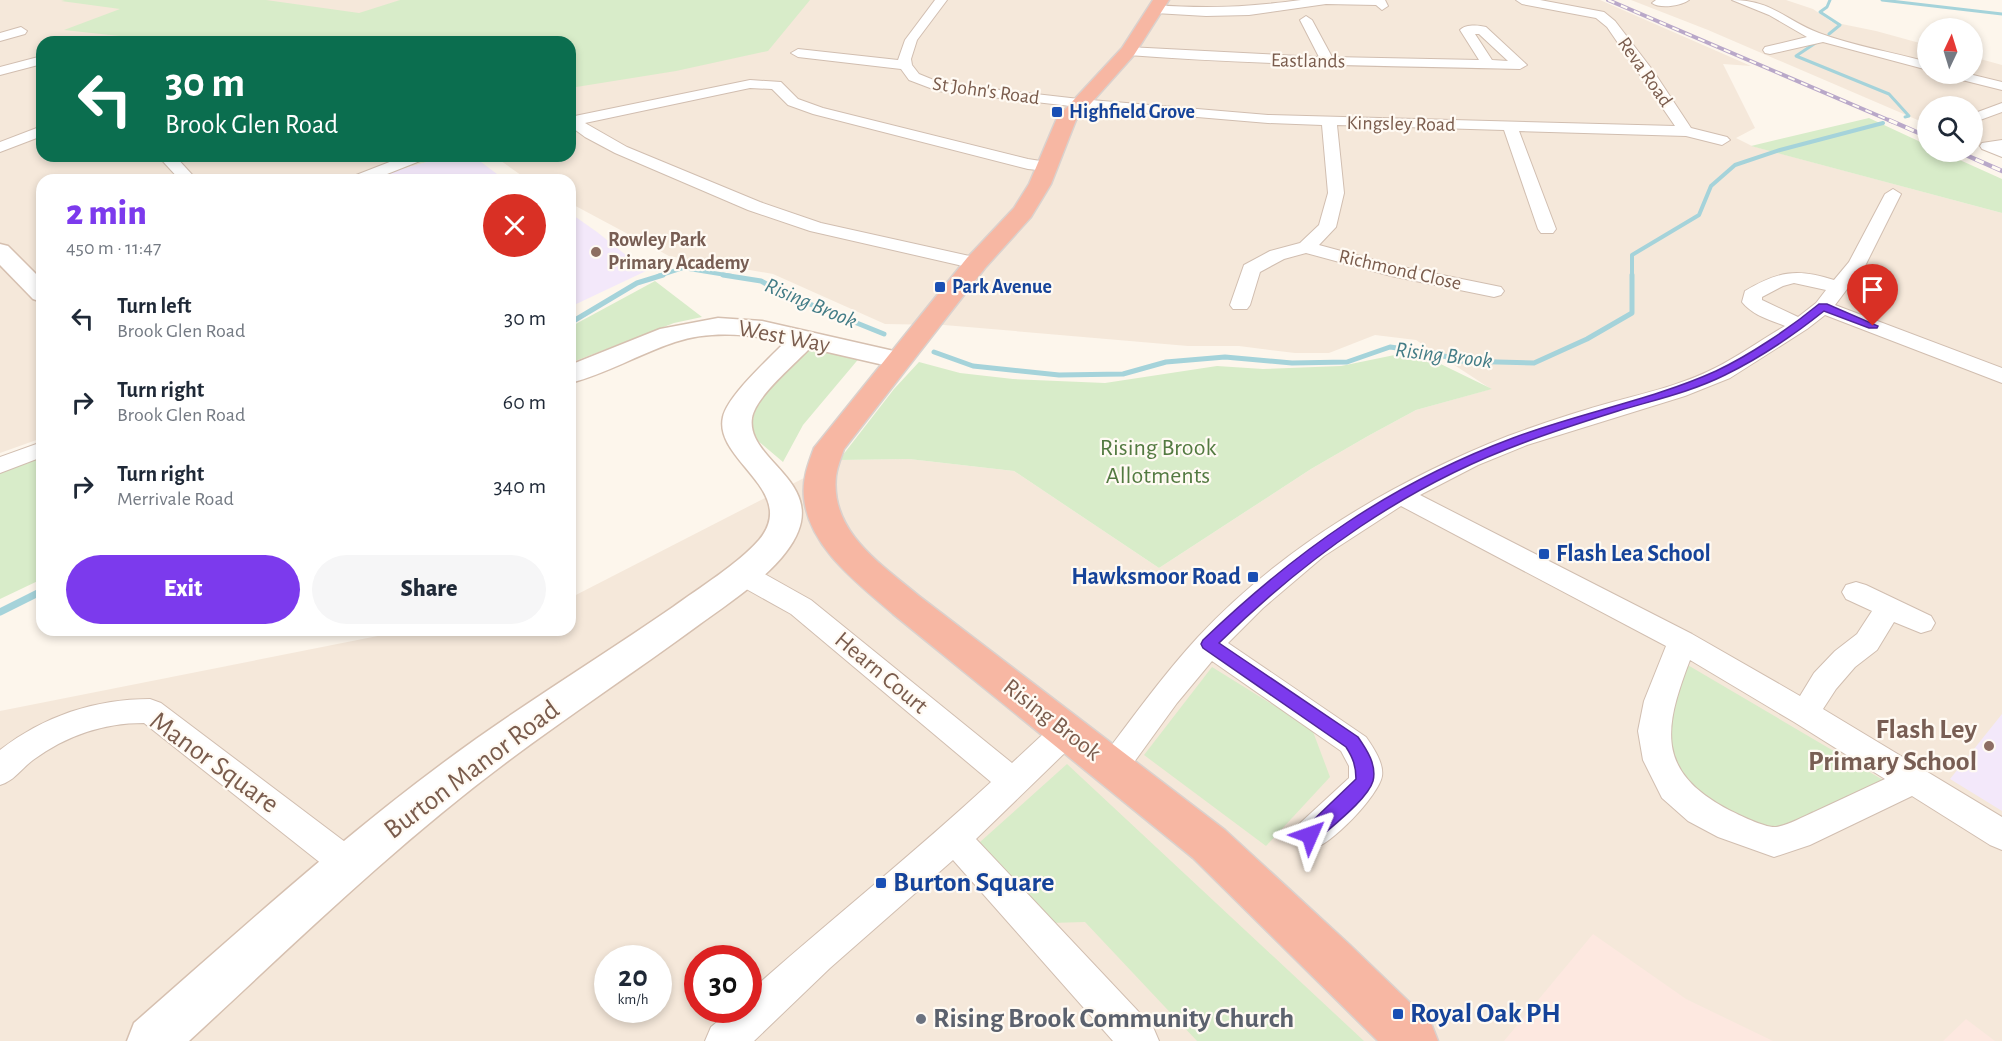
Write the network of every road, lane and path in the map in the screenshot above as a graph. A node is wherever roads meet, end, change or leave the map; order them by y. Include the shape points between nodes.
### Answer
1 (941, 0) edge
2 (1227, 0) edge
3 (1522, 0) edge
4 (1738, 0) edge
5 (1158, 4) edge
6 (1382, 6) dead end
7 (1206, 12) junction
8 (1306, 20) dead end
9 (21, 31) dead end
10 (0, 37) edge
11 (1825, 38) junction
12 (1770, 50) dead end
13 (1128, 51) junction
14 (798, 53) dead end
15 (36, 62) edge
16 (1328, 62) junction
17 (1917, 63) edge
18 (1488, 64) dead end
19 (905, 65) junction
20 (0, 71) edge
21 (1983, 81) edge
22 (2002, 86) edge
23 (1079, 103) junction
24 (2002, 107) edge
25 (1983, 115) edge
26 (576, 120) edge
27 (1329, 122) junction
28 (36, 123) edge
29 (576, 124) edge
30 (1510, 127) junction
31 (1686, 131) junction
32 (36, 133) edge
33 (0, 136) edge
34 (1722, 140) dead end
35 (2002, 145) edge
36 (0, 147) edge
37 (2002, 152) edge
38 (172, 162) edge
39 (398, 162) edge
40 (1047, 166) junction
41 (183, 174) edge
42 (371, 174) edge
43 (1893, 194) dead end
44 (1547, 229) dead end
45 (1306, 247) junction
46 (0, 251) edge
47 (976, 263) junction
48 (36, 288) edge
49 (1840, 288) junction
50 (1494, 291) dead end
51 (1240, 305) dead end
52 (1823, 307) junction
53 (1800, 325) junction
54 (804, 339) junction
55 (897, 360) junction
56 (576, 372) edge
57 (2002, 376) edge
58 (36, 451) edge
59 (0, 466) edge
60 (1400, 495) junction
61 (742, 574) junction
62 (1856, 592) dead end
63 (1889, 608) junction
64 (1922, 623) dead end
65 (1682, 642) junction
66 (1209, 644) junction
67 (1805, 713) junction
68 (1066, 732) junction
69 (1, 767) edge
70 (1113, 767) junction
71 (1914, 780) junction
72 (1013, 782) junction
73 (1310, 835) dead end
74 (2002, 836) edge
75 (954, 838) junction
76 (349, 864) junction
77 (153, 1041) edge
78 (725, 1041) edge
79 (1139, 1041) edge
80 (1413, 1041) edge

1 - 19 street, St John's Road via 911,40
2 - 7 street
3 - 31 street, Reva Road via 1600,15 1611,24
4 - 11 street via 1773,12 1805,32
5 - 7 street
5 - 13 highway, Rising Brook
6 - 7 street via 1380,2 1326,0 1270,10
8 - 16 street
9 - 10 street
11 - 12 street
11 - 17 street
13 - 16 street, Eastlands
13 - 23 highway, Rising Brook
14 - 19 street
15 - 20 street
16 - 18 street, Eastlands
19 - 23 street, St John's Road via 914,77 938,87
21 - 22 street
23 - 27 street, Kingsley Road
23 - 40 highway, Rising Brook via 1067,118
24 - 25 street
26 - 40 street via 764,83 776,86 793,102 818,111
27 - 30 street, Kingsley Road
27 - 45 street via 1336,193 1327,227
28 - 33 street
29 - 47 street via 621,150 754,206 816,227
30 - 31 street, Kingsley Road
30 - 44 street
31 - 34 street, Kingsley Road
32 - 36 street
35 - 37 street via 1988,146
38 - 41 street
39 - 42 street
40 - 47 highway, Rising Brook via 1023,212
43 - 49 street via 1857,264
45 - 50 street, Richmond Close via 1391,270
45 - 51 street via 1277,255 1251,269
46 - 48 street
47 - 55 highway, Rising Brook
49 - 52 street
49 - 53 street via 1791,277 1778,279 1752,295 1752,302 1760,308
52 - 53 street
52 - 57 street
53 - 60 street via 1722,373 1519,440
54 - 55 street, West Way
54 - 56 street, West Way via 745,327 703,328 640,345
54 - 61 street, Burton Manor Road via 746,401 737,417 741,442 781,488 785,505 784,522 775,543
55 - 68 highway, Rising Brook via 840,432 823,462 818,491 828,529 845,550 906,605
58 - 59 street
60 - 65 street
60 - 66 street via 1315,550
61 - 72 street, Hearn Court via 801,607
61 - 76 street, Burton Manor Road via 441,788
62 - 63 street
63 - 64 street
63 - 67 street via 1867,642 1825,681
65 - 67 street
65 - 71 street via 1659,701 1654,731 1659,760 1674,788 1700,811 1730,827 1774,842 1798,835
66 - 70 street
66 - 73 street via 1352,742 1360,754 1364,781
67 - 71 street
68 - 70 highway, Rising Brook
68 - 72 street
69 - 76 street, Manor Square via 45,734 95,715 150,711
70 - 80 highway, Rising Brook via 1233,865
71 - 74 street
72 - 75 street
75 - 78 street
75 - 79 street
76 - 77 street, Burton Manor Road

